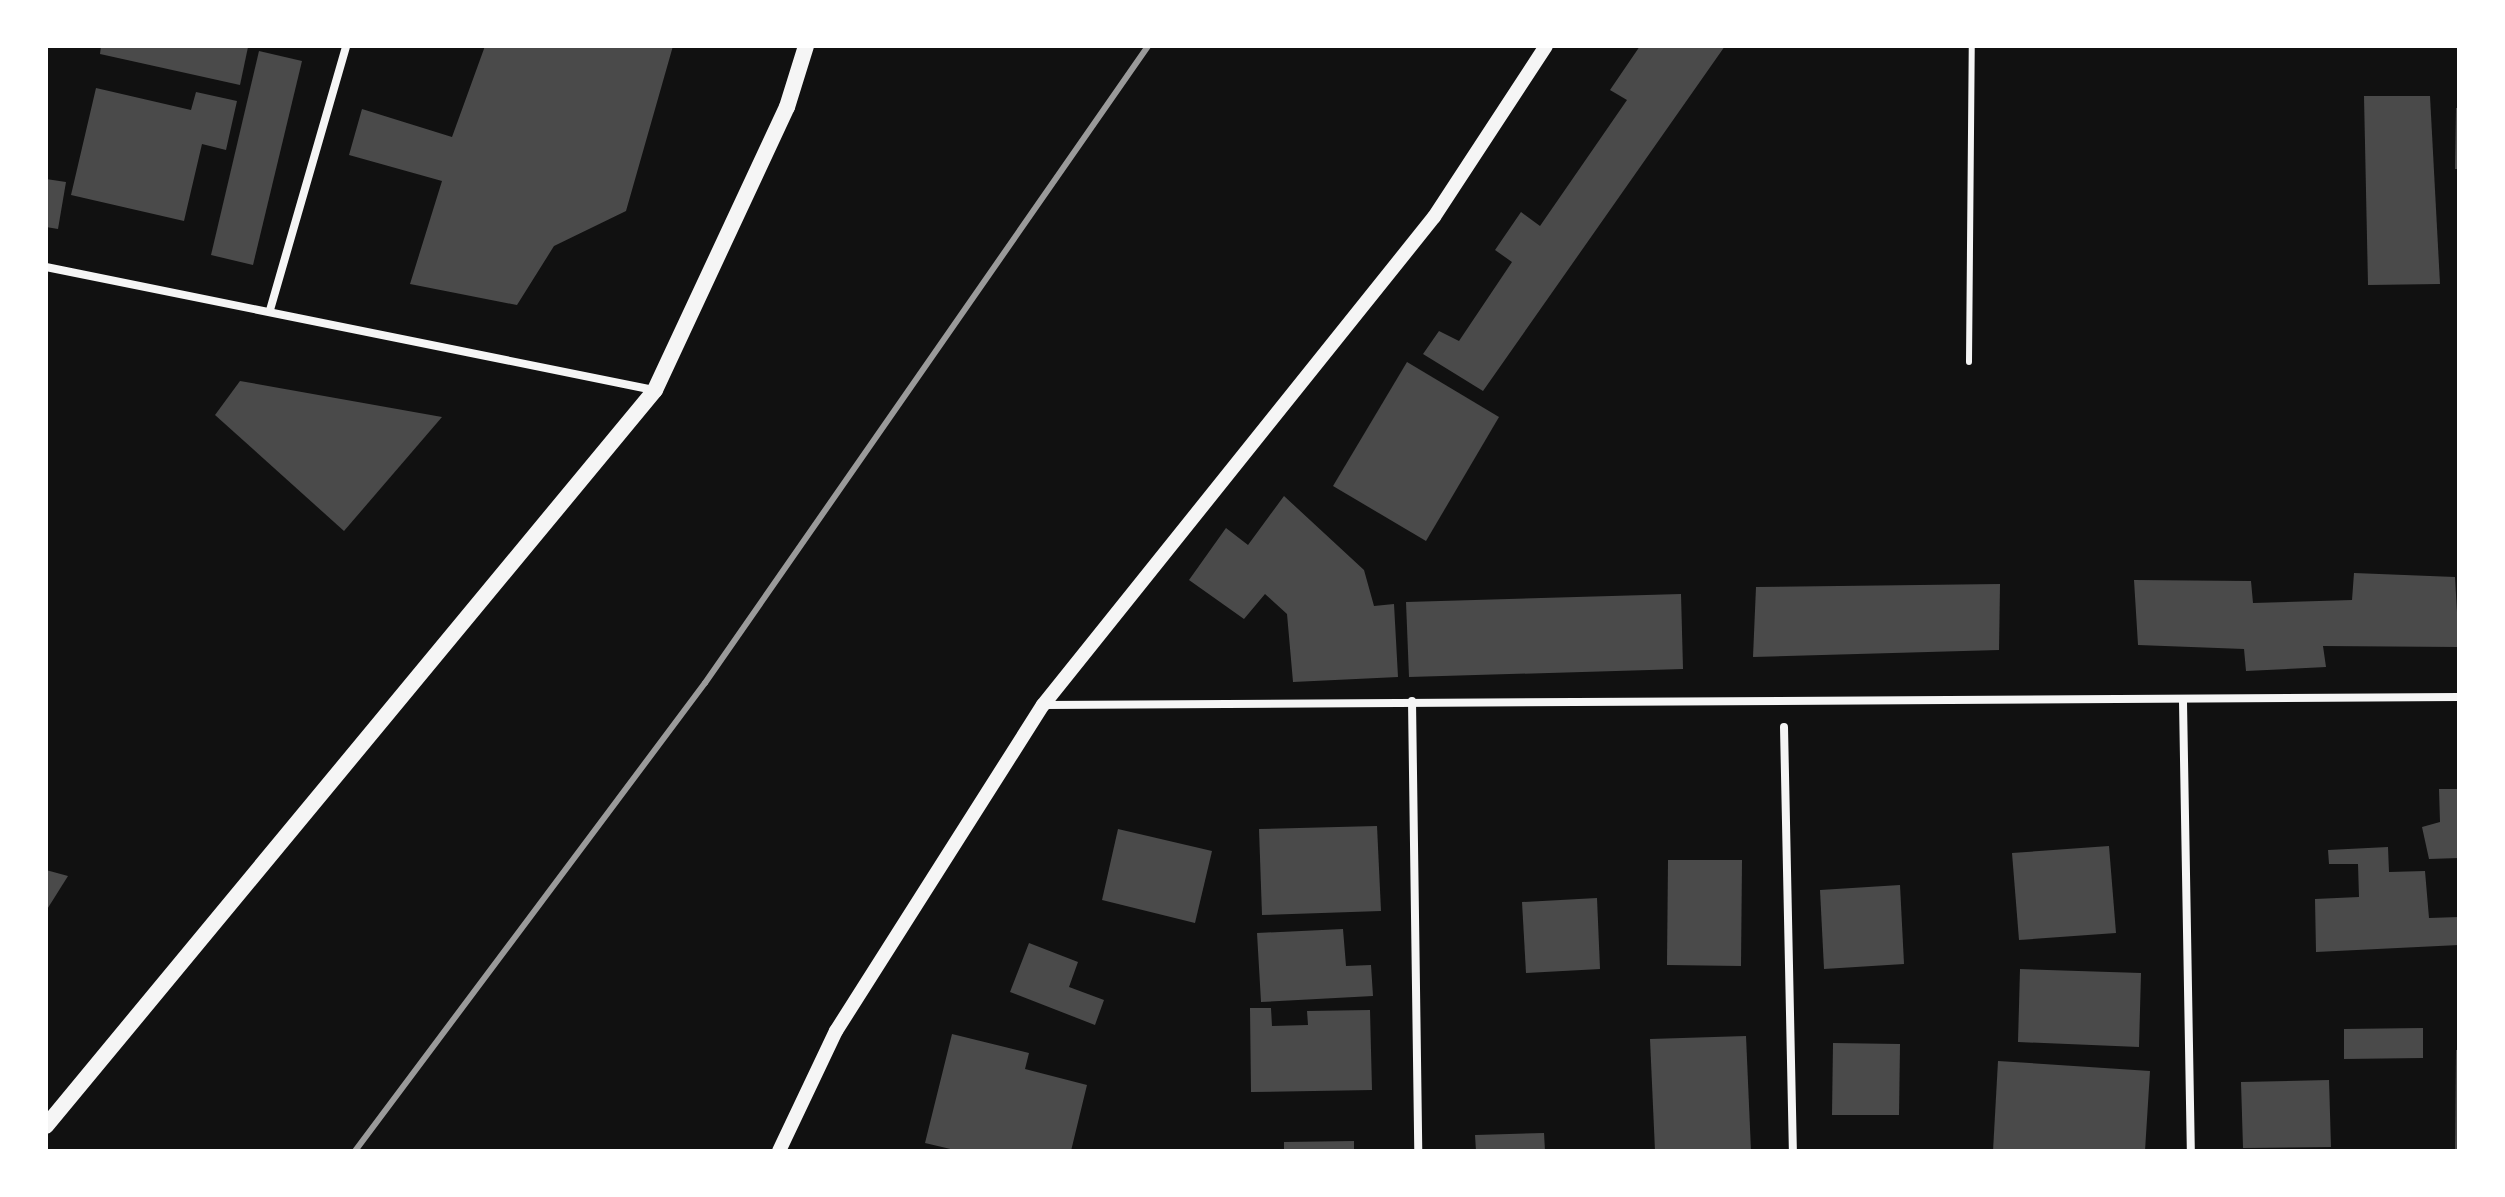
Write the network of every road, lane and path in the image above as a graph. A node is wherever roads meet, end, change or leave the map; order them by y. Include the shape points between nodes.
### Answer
1 (346, 46) edge
2 (806, 46) edge
3 (1546, 46) edge
4 (1972, 46) edge
5 (46, 267) edge
6 (270, 310) junction
7 (1969, 362) dead end
8 (655, 390) junction
9 (2459, 697) edge
10 (1412, 701) junction
11 (2183, 702) junction
12 (1043, 705) junction
13 (1784, 727) dead end
14 (46, 1126) edge
15 (779, 1151) edge
16 (1418, 1151) edge
17 (1793, 1151) edge
18 (2191, 1151) edge

1 - 6 street
2 - 8 main road via 787,107
3 - 12 street via 1434,217
4 - 7 lane
5 - 6 street
6 - 8 street
8 - 14 main road
9 - 11 street
10 - 11 street
10 - 12 street
10 - 16 street
11 - 18 street
12 - 15 street via 836,1031
13 - 17 street

